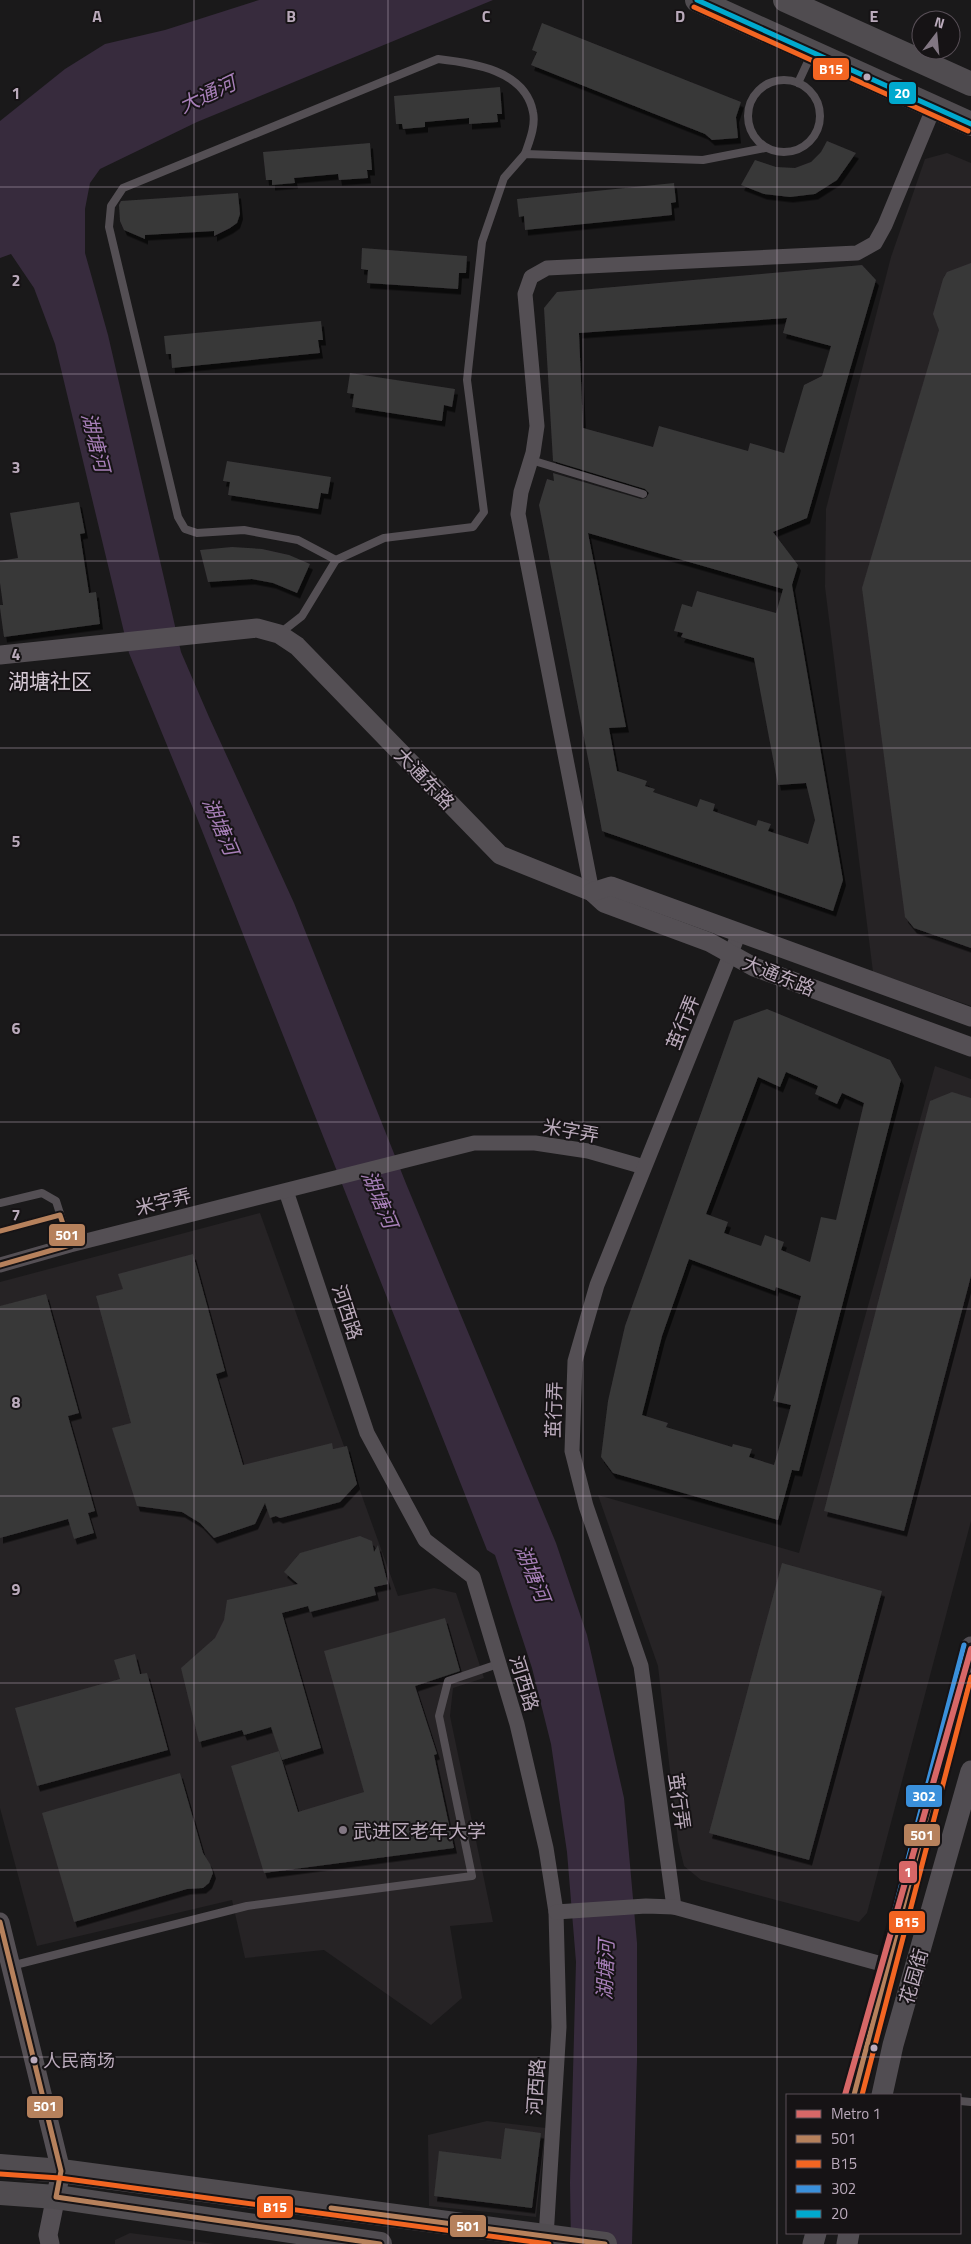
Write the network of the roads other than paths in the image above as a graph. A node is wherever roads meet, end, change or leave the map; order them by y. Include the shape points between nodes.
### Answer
1 (697, 0) edge
2 (785, 0) edge
3 (812, 52) junction
4 (798, 83) junction
5 (971, 84) edge
6 (934, 107) junction
7 (971, 124) edge
8 (765, 148) junction
9 (525, 154) junction
10 (531, 460) junction
11 (644, 494) dead end
12 (336, 560) junction
13 (279, 634) junction
14 (0, 654) edge
15 (592, 892) junction
16 (739, 933) junction
17 (731, 955) junction
18 (971, 1017) edge
19 (971, 1048) edge
20 (644, 1167) junction
21 (286, 1191) junction
22 (0, 1203) edge
23 (60, 1215) junction
24 (0, 1231) edge
25 (70, 1245) junction
26 (0, 1265) edge
27 (971, 1647) edge
28 (498, 1664) junction
29 (971, 1771) edge
30 (674, 1907) junction
31 (562, 1912) junction
32 (0, 1922) edge
33 (11, 1966) junction
34 (889, 1966) junction
35 (854, 2094) edge
36 (882, 2094) edge
37 (0, 2166) edge
38 (61, 2171) junction
39 (0, 2192) edge
40 (56, 2197) junction
41 (554, 2238) junction
42 (50, 2244) edge
43 (380, 2244) edge
44 (605, 2244) edge

1 - 3 main road
2 - 5 main road
3 - 4 lane
3 - 6 main road
4 - 8 lane via 774,81 754,95 747,117 756,140
4 - 8 lane via 816,99 820,110 816,133 809,143 788,153
6 - 7 main road
6 - 10 street via 885,226 875,244 857,253 547,268 531,277 526,294 537,426
8 - 9 lane via 703,160
9 - 12 lane via 504,178 482,242 467,380 484,512 473,527 384,538
9 - 12 lane via 531,137 533,113 524,92 505,75 470,63 438,59 123,188 111,206 109,227 178,517 185,529 197,534 244,530 298,540
10 - 11 lane
10 - 15 street via 520,492 518,514
12 - 13 lane via 302,616
13 - 14 street via 257,628
13 - 15 street, 大通东路 via 297,646 500,855
15 - 16 street, 大通东路 via 611,886
15 - 17 street, 大通东路 via 604,903 710,942
16 - 17 street, 茧行弄
16 - 18 street, 大通东路
17 - 19 street, 大通东路 via 754,968
17 - 20 street, 茧行弄
20 - 21 street, 米字弄 via 588,1151 535,1142 474,1143
20 - 30 street, 茧行弄 via 597,1285 576,1361 572,1451 586,1506 641,1666
21 - 25 street, 米字弄
21 - 28 street, 河西路 via 367,1433 424,1540 473,1577
22 - 23 lane via 42,1194 56,1201
23 - 24 lane
23 - 25 lane
25 - 26 street, 米字弄
27 - 34 main road, 花园街
28 - 31 street, 河西路 via 517,1724
28 - 33 lane via 448,1681 439,1716 472,1876 247,1906
29 - 36 main road, 花园街
30 - 31 street
30 - 34 street
31 - 41 street, 河西路
32 - 33 street
33 - 38 street
34 - 35 main road, 花园街
37 - 38 main road
38 - 40 street
38 - 41 main road
39 - 40 main road
40 - 42 street via 48,2235
40 - 43 main road
41 - 44 main road

